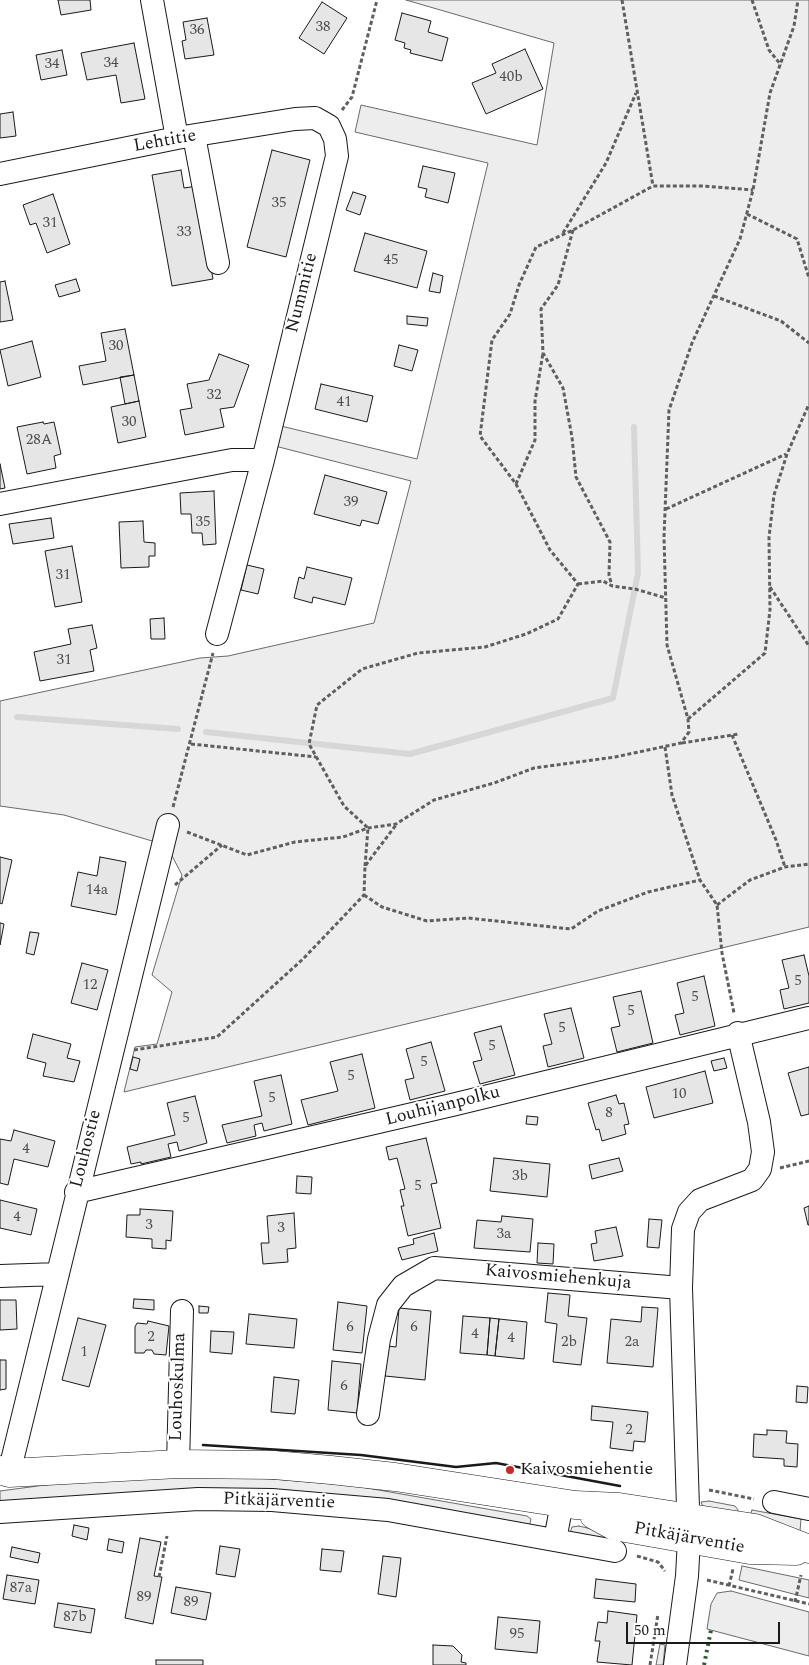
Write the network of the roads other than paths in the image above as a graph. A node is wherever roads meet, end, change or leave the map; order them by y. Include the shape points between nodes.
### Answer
1 (152, 0) edge
2 (329, 126) joint
3 (185, 137) junction
4 (0, 174) edge
5 (218, 262) dead end
6 (263, 460) junction
7 (0, 504) edge
8 (217, 634) road end
9 (168, 825) road end
10 (809, 1018) edge
11 (738, 1033) junction
12 (76, 1192) junction
13 (58, 1274) junction
14 (0, 1276) edge
15 (682, 1288) junction
16 (182, 1311) dead end
17 (368, 1414) dead end
18 (178, 1464) junction
19 (3, 1475) edge
20 (774, 1502) road end
21 (568, 1504) junction
22 (809, 1509) edge
23 (0, 1512) edge
24 (688, 1528) junction
25 (555, 1540) junction
26 (615, 1551) road end
27 (806, 1558) edge
28 (675, 1665) edge

1 - 3 street
2 - 3 street, Lehtitie via 315,118 295,118
2 - 6 street, Nummitie via 337,156
3 - 4 street, Lehtitie
3 - 5 street
6 - 7 street via 232,460
6 - 8 street, Nummitie
9 - 12 street, Louhostie
10 - 11 street, Louhijanpolku
11 - 12 street, Louhijanpolku via 456,1104
11 - 15 street via 759,1122 763,1152 760,1169 752,1180 700,1200 689,1212 683,1229
12 - 13 street, Louhostie
13 - 14 street
13 - 19 street, Louhostie
15 - 17 street, Kaivosmiehenkuja via 434,1268 404,1286 388,1305 379,1339
15 - 24 street
16 - 18 street, Louhoskulma
18 - 19 main road, Pitkäjärventie
18 - 21 main road, Pitkäjärventie via 274,1465 331,1470
20 - 22 street
21 - 24 main road, Pitkäjärventie via 619,1507
21 - 25 street
23 - 25 street, Pitkäjärventie via 198,1499 272,1500 388,1510
24 - 27 main road, Pitkäjärventie via 755,1528
24 - 28 street via 687,1576
25 - 26 street, Pitkäjärventie

